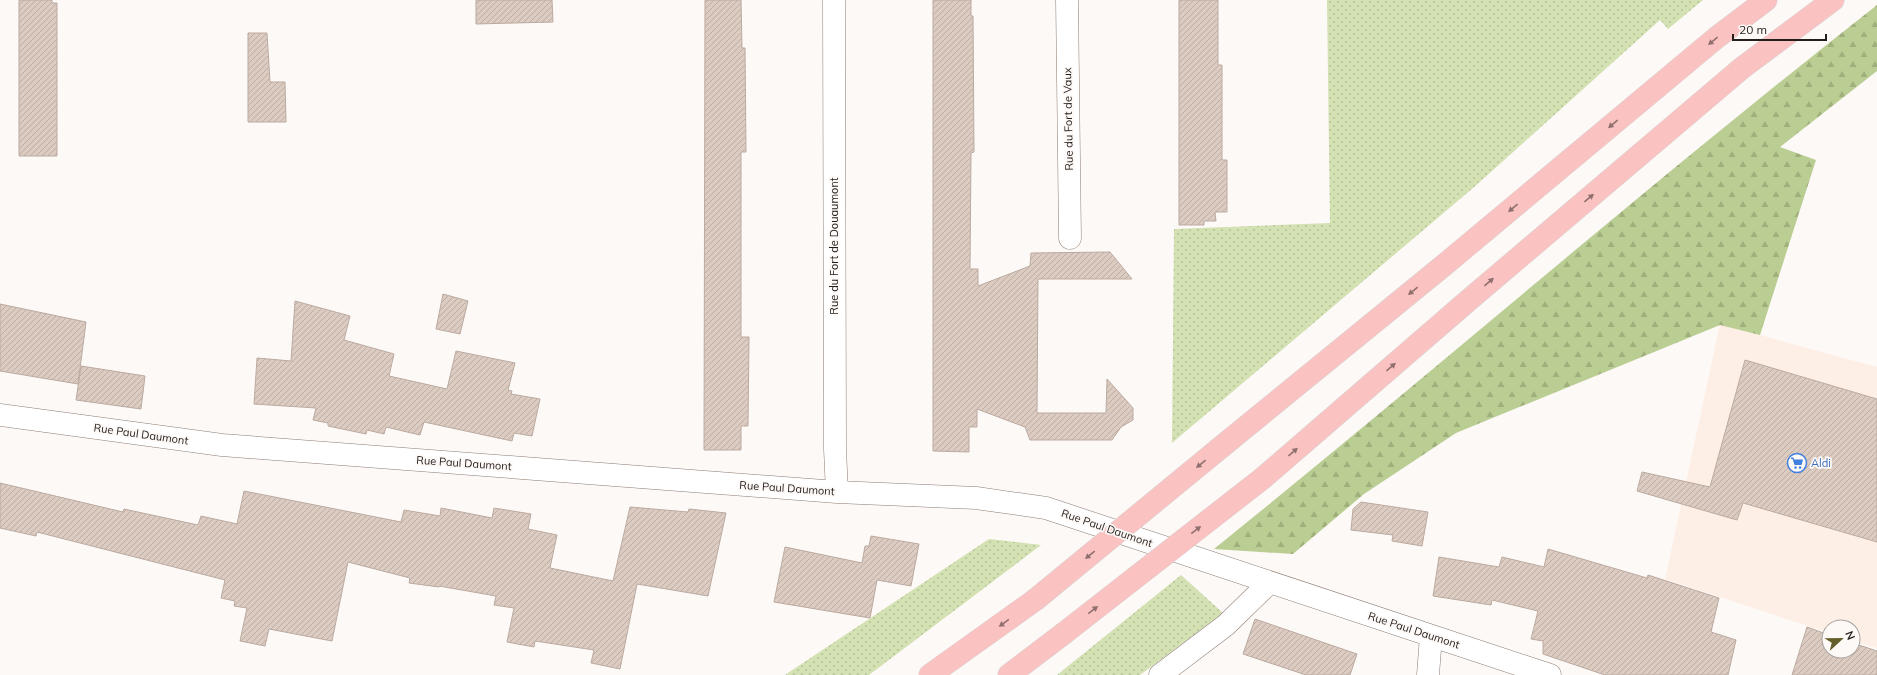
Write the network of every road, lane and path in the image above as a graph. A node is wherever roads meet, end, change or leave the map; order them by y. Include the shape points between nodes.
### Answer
1 (834, 0) edge
2 (1067, 0) edge
3 (1766, 0) edge
4 (1833, 0) edge
5 (1070, 238) dead end
6 (0, 415) edge
7 (837, 492) junction
8 (1269, 583) junction
9 (1432, 636) junction
10 (930, 675) edge
11 (1009, 675) edge
12 (1160, 675) edge
13 (1428, 675) edge
14 (1550, 675) edge

1 - 7 street, Rue du Fort de Douaumont
2 - 5 street, Rue du Fort de Vaux
3 -> 10 highway, bridge via 1716,38 1443,266 1035,600
11 -> 4 highway, bridge via 1263,478 1736,73
6 - 7 street, Rue Paul Daumont via 222,445
7 - 8 street, Rue Paul Daumont via 976,498 1046,508
8 - 9 street, Rue Paul Daumont
8 - 12 street via 1226,625
9 - 13 street
9 - 14 street, Rue Paul Daumont

